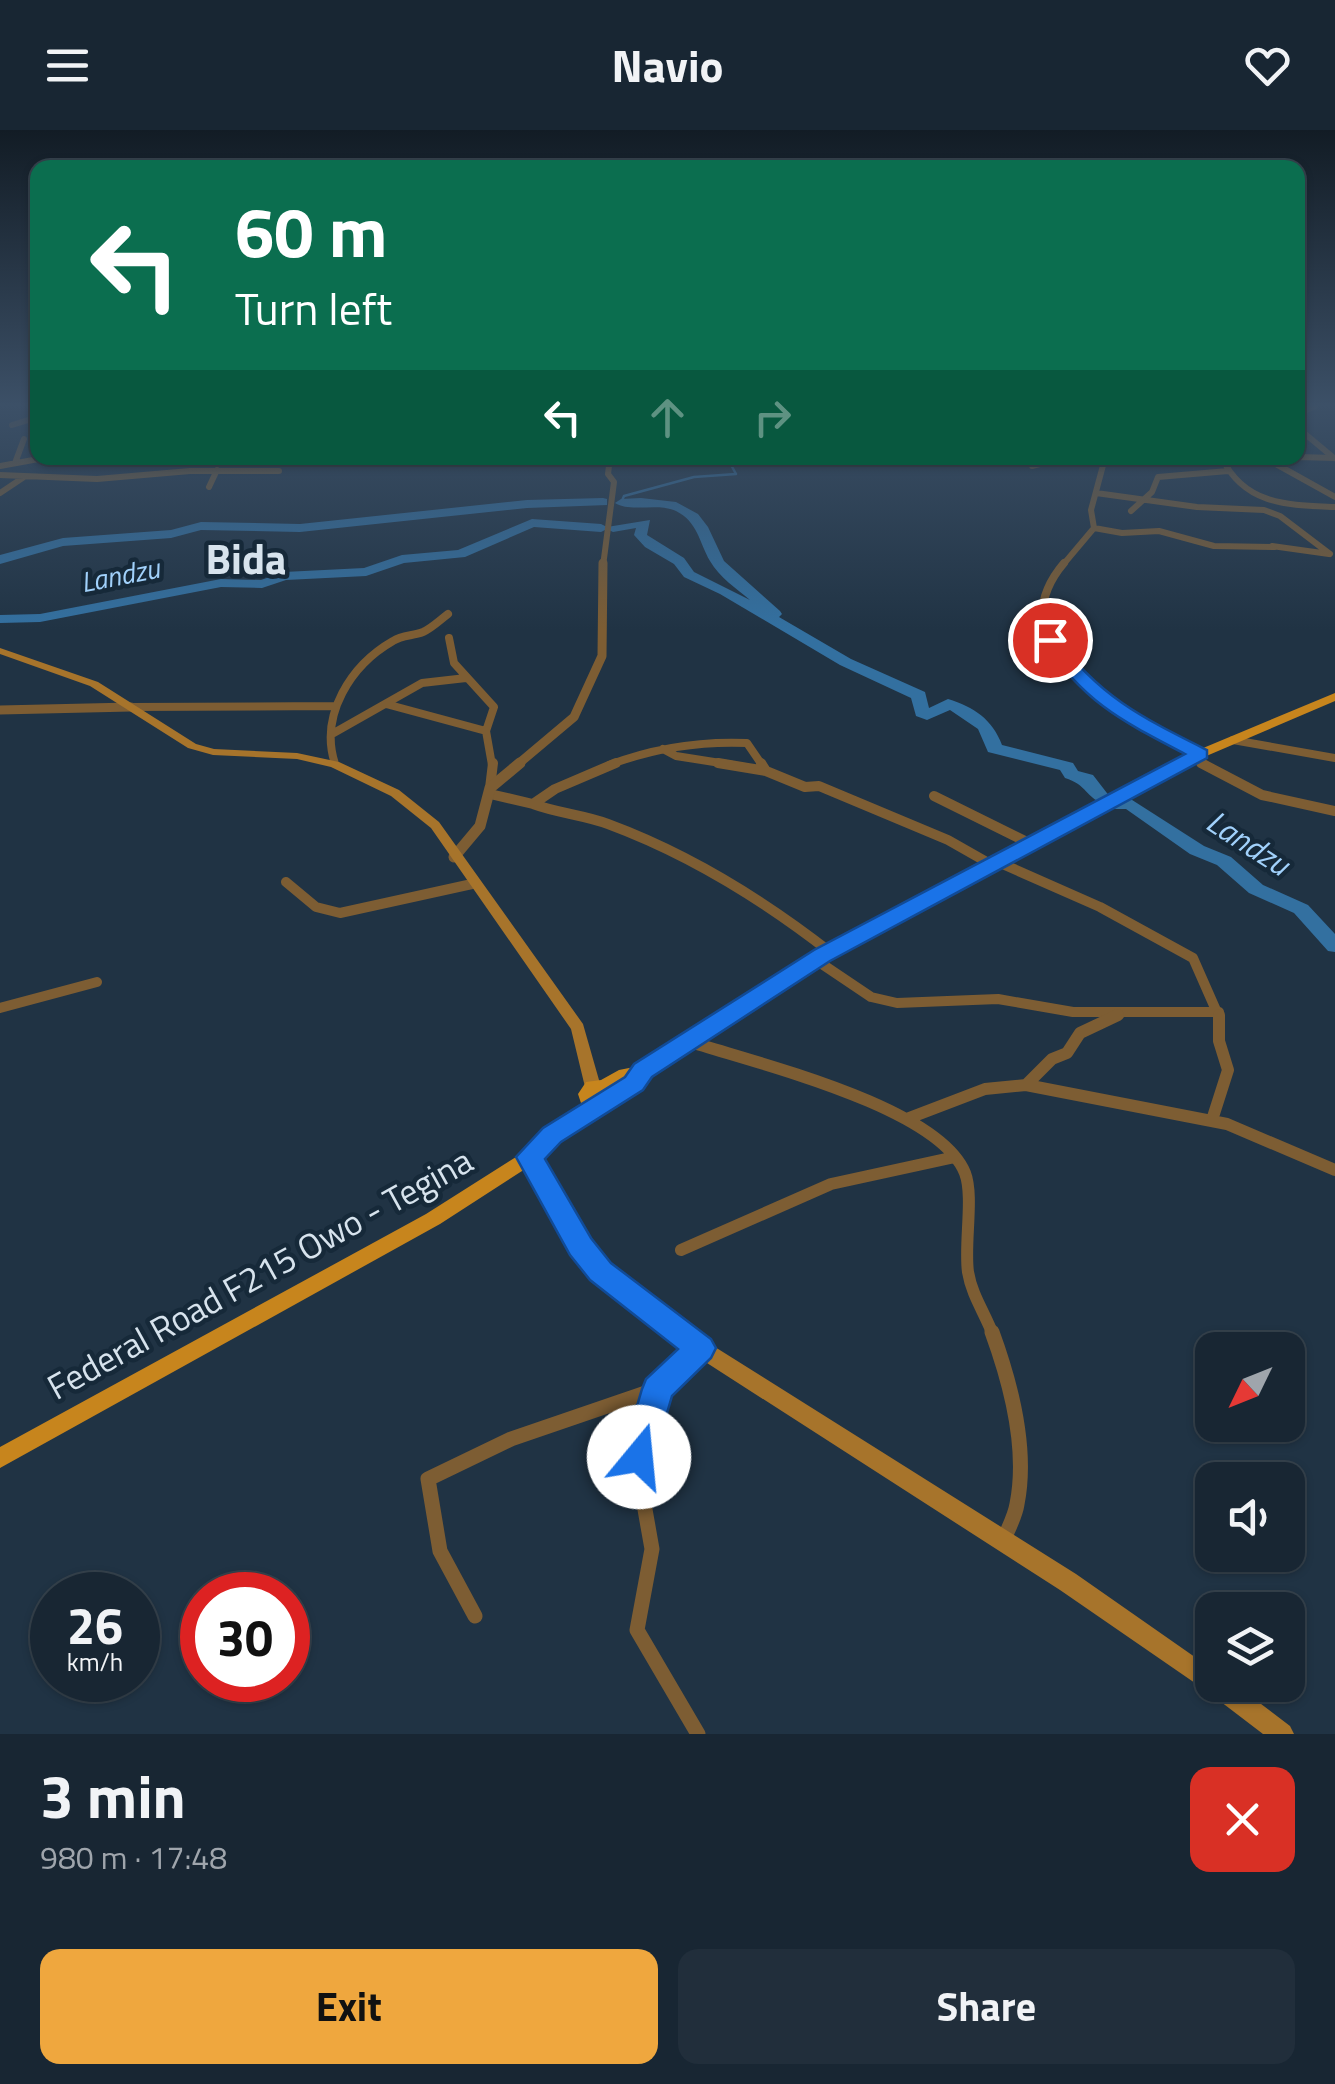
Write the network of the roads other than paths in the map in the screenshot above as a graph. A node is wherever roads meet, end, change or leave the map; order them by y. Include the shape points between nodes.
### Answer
1 (212, 481) edge
2 (613, 481) edge
3 (1099, 481) edge
4 (1155, 481) edge
5 (1241, 481) edge
6 (1306, 481) edge
7 (209, 487) dead end
8 (1096, 493) junction
9 (1145, 497) junction
10 (1335, 497) edge
11 (1286, 506) junction
12 (1335, 507) edge
13 (1264, 510) junction
14 (1131, 511) dead end
15 (1094, 528) junction
16 (1332, 555) edge
17 (448, 614) dead end
18 (449, 638) dead end
19 (0, 652) edge
20 (466, 678) junction
21 (1335, 696) edge
22 (385, 703) junction
23 (130, 706) junction
24 (334, 706) junction
25 (0, 710) edge
26 (486, 731) junction
27 (332, 734) junction
28 (1233, 740) junction
29 (662, 749) junction
30 (1196, 756) junction
31 (1335, 758) edge
32 (335, 764) junction
33 (766, 772) junction
34 (490, 791) junction
35 (934, 796) dead end
36 (532, 804) junction
37 (1335, 812) edge
38 (1030, 844) junction
39 (454, 857) junction
40 (995, 864) junction
41 (286, 882) dead end
42 (472, 884) junction
43 (830, 952) junction
44 (816, 960) junction
45 (97, 982) dead end
46 (0, 1008) edge
47 (1219, 1012) junction
48 (1122, 1014) junction
49 (688, 1041) junction
50 (1026, 1085) junction
51 (596, 1095) junction
52 (909, 1118) junction
53 (1212, 1120) junction
54 (530, 1157) junction
55 (955, 1157) junction
56 (1335, 1170) edge
57 (681, 1250) dead end
58 (700, 1348) junction
59 (658, 1389) junction
60 (0, 1458) edge
61 (1003, 1541) junction
62 (475, 1616) dead end
63 (1195, 1668) edge
64 (1240, 1702) edge
65 (698, 1734) edge
66 (1282, 1734) edge

1 - 7 street
2 - 34 street via 602,656 574,717
3 - 8 street
4 - 9 street
5 - 11 street
6 - 10 street
8 - 9 street
8 - 15 street
9 - 13 street
9 - 14 street
11 - 12 street
11 - 13 street
13 - 16 street
15 - 16 street via 1122,534 1160,530 1214,546
15 - 30 street via 1042,599 1050,640 1074,675 1119,713
17 - 24 street via 426,631 394,639 360,666
18 - 20 street via 454,664
19 - 23 main road via 77,677
20 - 22 street via 422,683
20 - 26 street via 494,707
21 - 28 main road
22 - 26 street
22 - 27 street
23 - 24 street
23 - 25 street
23 - 32 main road via 213,752
24 - 27 street
26 - 34 street via 493,760
27 - 32 street
28 - 30 main road
28 - 31 street
29 - 33 street
29 - 33 street via 747,743
29 - 36 street via 611,762
30 - 37 street via 1258,794 1307,800
30 - 38 main road
32 - 39 main road via 419,810
33 - 40 street via 873,808
34 - 36 street
34 - 39 street via 489,810
35 - 38 street
36 - 43 street via 602,822 691,862 779,911
38 - 40 main road
39 - 42 main road
40 - 43 main road
40 - 47 street via 1183,950 1200,967
41 - 42 street via 316,907 340,914
42 - 51 main road via 578,1028
43 - 44 main road
44 - 48 street via 871,997 897,1003 998,998
44 - 49 main road
45 - 46 street
47 - 48 street
47 - 53 street via 1228,1070
48 - 50 street via 1080,1033 1067,1053
49 - 51 main road, Federal Road F215 Owo - Tegina via 634,1084
49 - 52 street
50 - 52 street via 985,1089
50 - 53 street
51 - 54 main road, Federal Road F215 Owo - Tegina
52 - 55 street
53 - 56 street
54 - 58 main road via 600,1271
54 - 60 main road, Federal Road F215 Owo - Tegina via 432,1219
55 - 57 street via 831,1184
55 - 61 street via 967,1177 970,1280 1006,1380 1016,1436 1016,1506
58 - 59 street
58 - 61 main road
59 - 62 street via 510,1439 428,1479 440,1550
59 - 65 street via 638,1470 652,1549 637,1630
61 - 63 main road
64 - 66 main road

